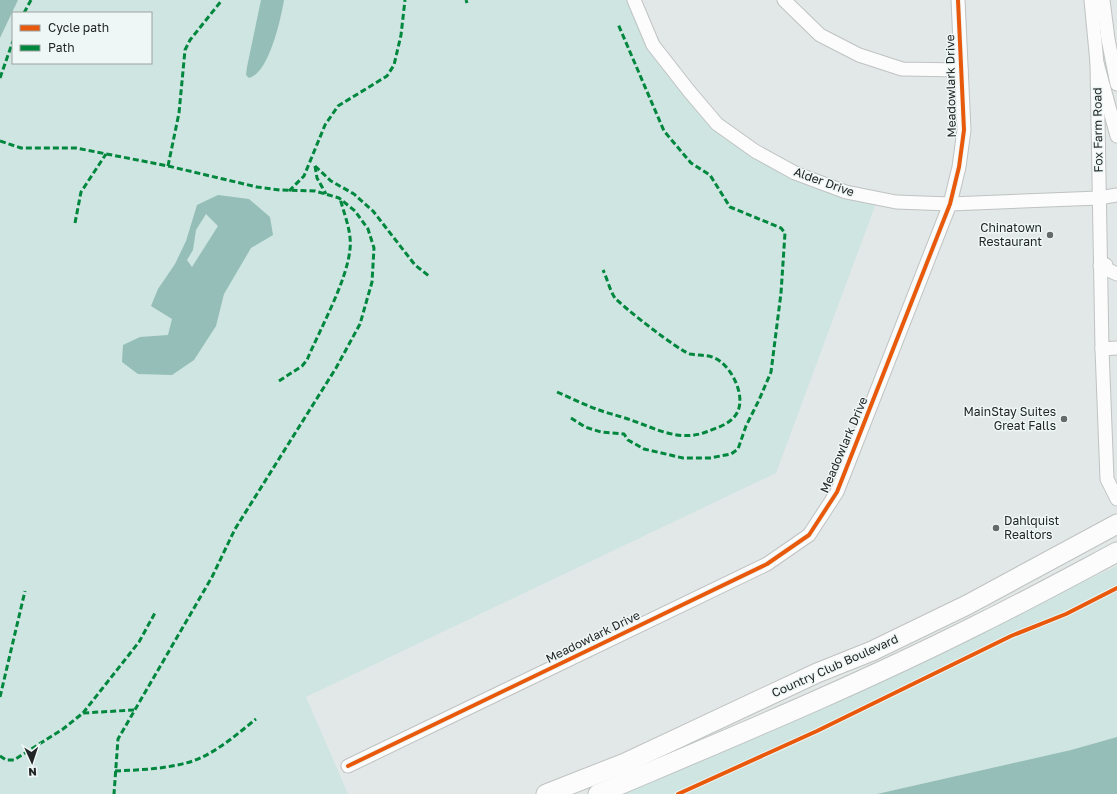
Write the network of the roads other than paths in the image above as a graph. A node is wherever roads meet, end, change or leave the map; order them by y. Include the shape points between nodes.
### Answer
1 (634, 0) edge
2 (784, 0) edge
3 (958, 0) edge
4 (1091, 0) edge
5 (1103, 0) edge
6 (1097, 63) junction
7 (961, 70) junction
8 (1117, 84) edge
9 (1117, 136) edge
10 (1117, 194) edge
11 (1099, 198) junction
12 (950, 204) junction
13 (1100, 266) junction
14 (1117, 274) edge
15 (1117, 348) edge
16 (1102, 349) junction
17 (1117, 499) edge
18 (1117, 524) edge
19 (1117, 552) edge
20 (348, 766) dead end
21 (546, 794) edge
22 (598, 794) edge

1 - 12 street, Alder Drive via 653,45 689,91 717,124 756,151 795,172 846,192 896,202
2 - 7 street via 820,35 859,55 902,69
3 - 7 street, Meadowlark Drive
4 - 6 street, Fox Farm Road
5 - 8 street, Fox Farm Road
6 - 9 street, Fox Farm Road
6 - 11 street, Fox Farm Road
7 - 12 street, Meadowlark Drive via 964,130
10 - 11 street, Alder Drive
11 - 12 street, Alder Drive
11 - 13 street, Fox Farm Road
12 - 20 street, Meadowlark Drive via 837,492 809,535 767,564
13 - 14 street via 1106,265 1106,269
13 - 16 street, Fox Farm Road
15 - 16 street
16 - 17 street, Fox Farm Road via 1107,479
18 - 21 highway, Country Club Boulevard via 967,605 872,651 817,673 625,763
19 - 22 highway, Country Club Boulevard via 977,626 866,678

